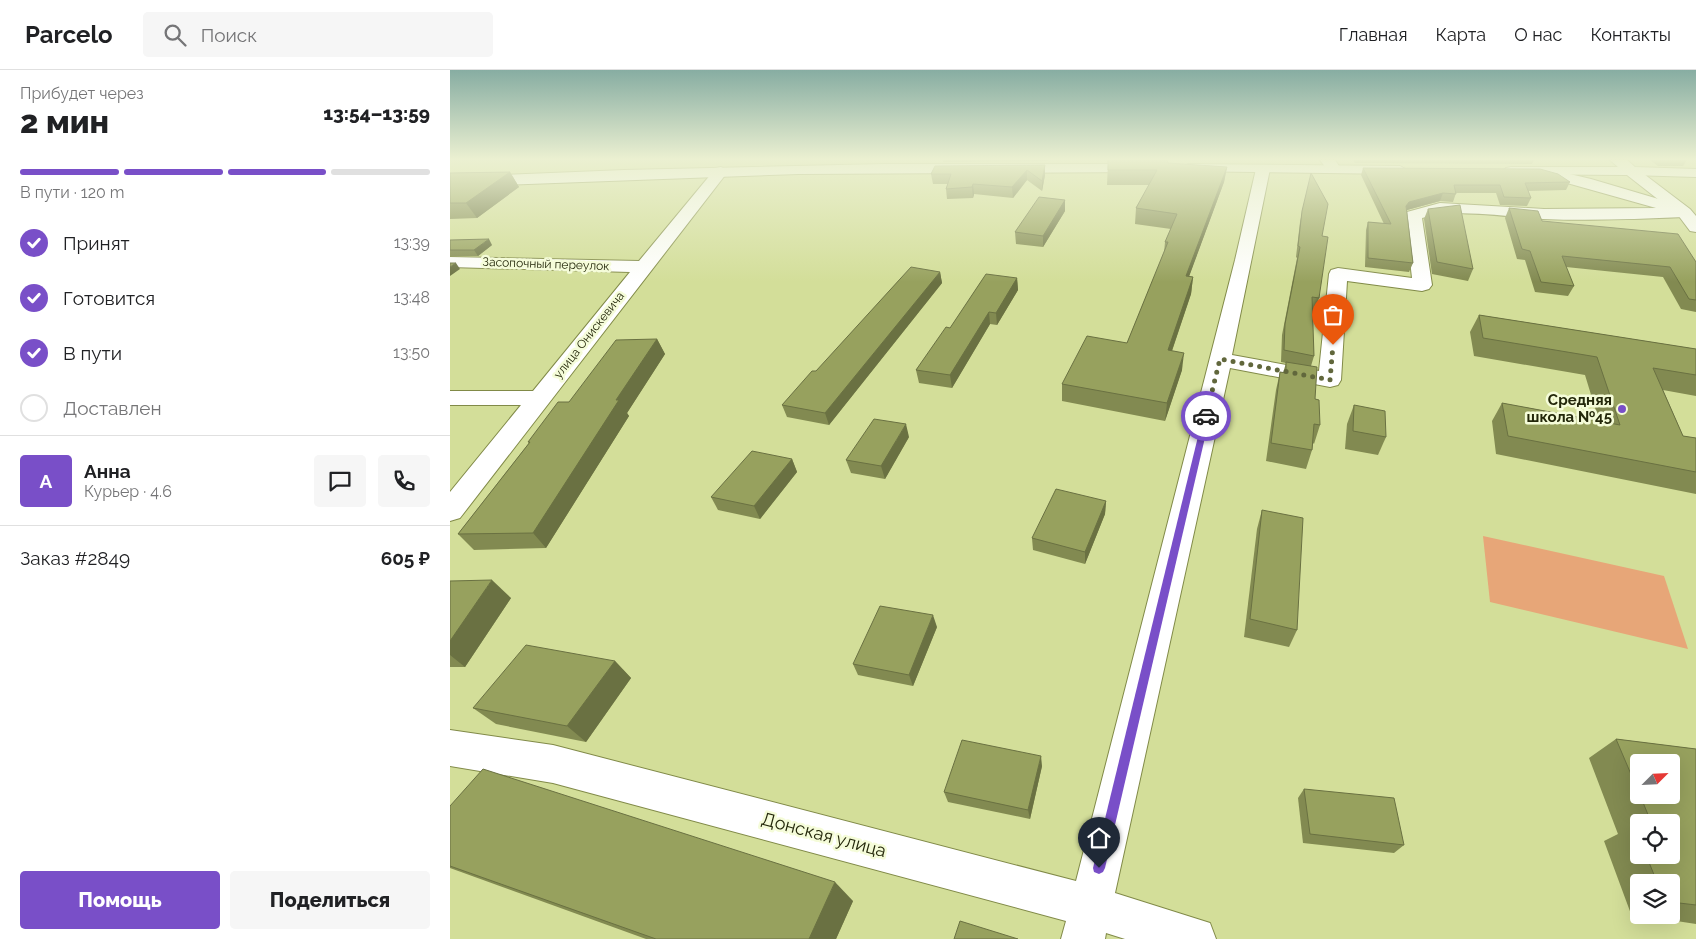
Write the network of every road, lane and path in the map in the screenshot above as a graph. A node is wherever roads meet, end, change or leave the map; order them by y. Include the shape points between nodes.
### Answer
1 (697, 201) edge
2 (1256, 201) edge
3 (1647, 201) edge
4 (1669, 201) edge
5 (1684, 212) junction
6 (1696, 227) edge
7 (450, 262) edge
8 (642, 267) junction
9 (1220, 359) junction
10 (450, 398) edge
11 (539, 398) junction
12 (450, 511) edge
13 (450, 748) edge
14 (1086, 922) edge
15 (1194, 939) edge

1 - 8 street, улица Онискевича
2 - 9 street
3 - 5 street
4 - 5 street
5 - 6 street
5 - 9 street via 1544,214 1440,208 1413,216 1422,285 1338,274 1330,380
7 - 8 street, Засопочный переулок
8 - 11 street, улица Онискевича
9 - 14 street
10 - 11 street
11 - 12 street, улица Онискевича
13 - 14 street, Донская улица via 553,764
14 - 15 street, Донская улица

